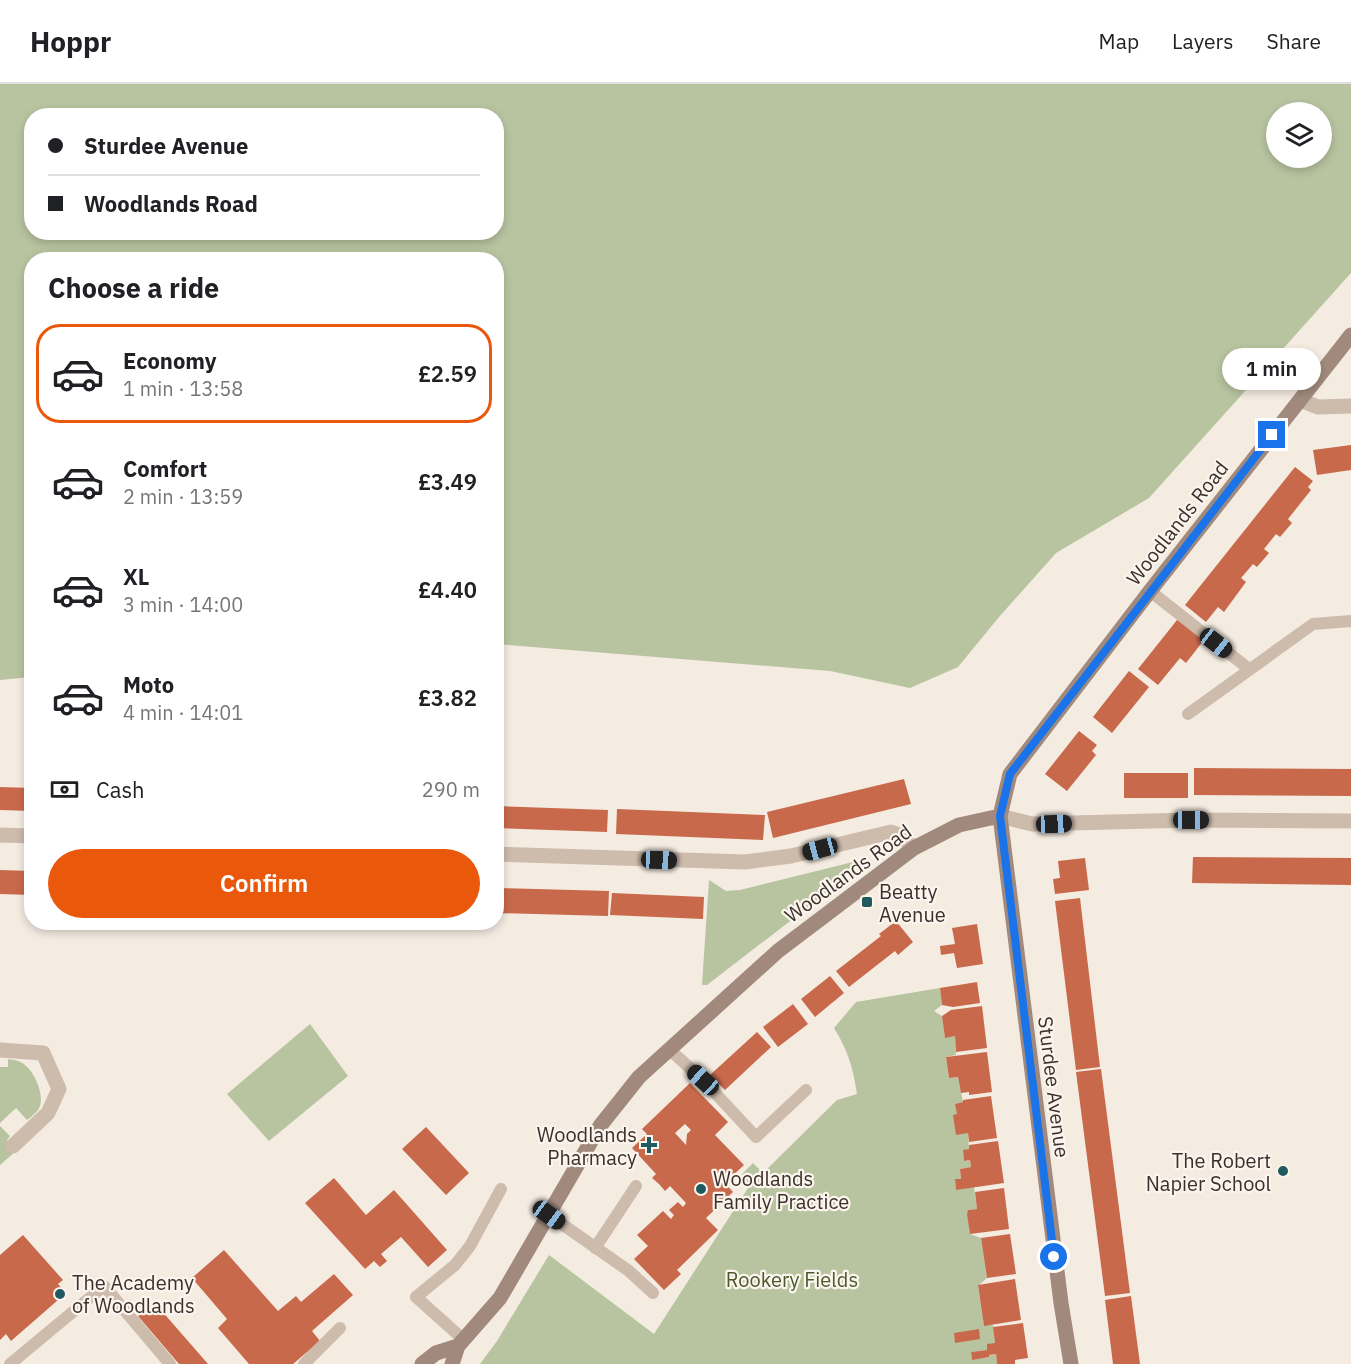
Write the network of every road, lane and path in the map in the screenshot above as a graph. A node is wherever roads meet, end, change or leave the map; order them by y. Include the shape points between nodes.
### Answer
1 (1351, 335) edge
2 (1300, 400) junction
3 (1351, 406) edge
4 (1150, 591) junction
5 (1351, 621) edge
6 (1249, 669) junction
7 (1188, 714) dead end
8 (1000, 816) junction
9 (1351, 821) edge
10 (0, 835) edge
11 (24, 836) edge
12 (914, 848) junction
13 (504, 854) edge
14 (669, 1049) junction
15 (0, 1050) edge
16 (806, 1090) dead end
17 (13, 1146) dead end
18 (636, 1186) dead end
19 (501, 1188) dead end
20 (549, 1215) junction
21 (595, 1248) junction
22 (653, 1293) dead end
23 (340, 1328) dead end
24 (461, 1343) junction
25 (10, 1364) edge
26 (170, 1364) edge
27 (304, 1364) edge
28 (422, 1364) edge
29 (452, 1364) edge
30 (1071, 1364) edge

1 - 2 street, Woodlands Road
2 - 3 street via 1318,407
2 - 4 street, Woodlands Road
4 - 6 lane
4 - 8 street, Woodlands Road via 1010,774
5 - 6 lane via 1313,624
6 - 7 lane
8 - 9 street via 1032,824
8 - 12 street, Woodlands Road via 959,825
8 - 30 street, Sturdee Avenue via 1060,1303
10 - 11 street
12 - 13 street via 891,832 791,856 745,862
12 - 14 street, Woodlands Road via 778,951
14 - 16 lane via 756,1137
14 - 20 street, Woodlands Road via 639,1077 600,1126
15 - 17 street via 42,1052 59,1089 48,1113
18 - 21 lane
19 - 24 lane via 470,1246 416,1297
20 - 21 lane
20 - 24 street, Woodlands Road via 500,1298
21 - 22 lane
23 - 27 lane
24 - 28 street, Woodlands Road via 436,1353
24 - 29 street, Woodlands Road
25 - 26 lane via 105,1286

